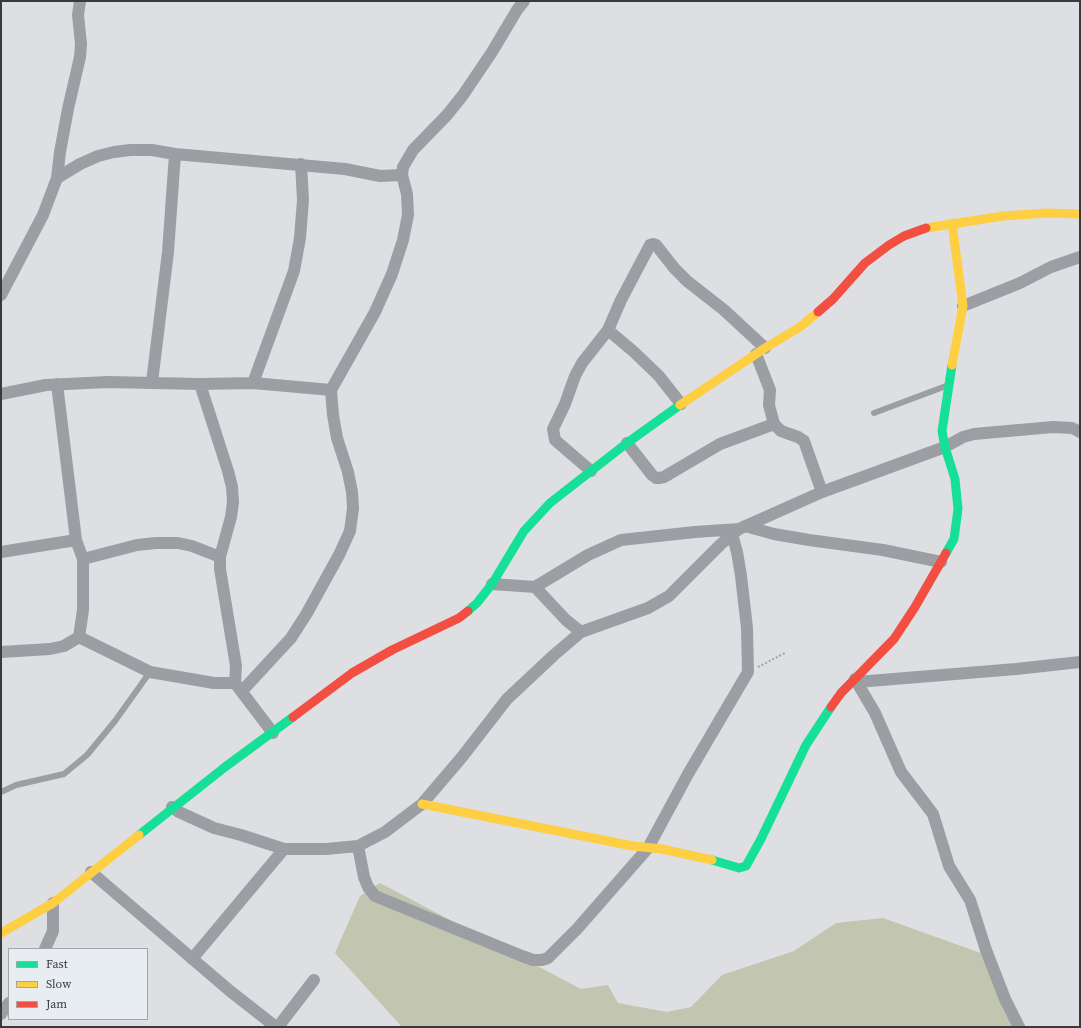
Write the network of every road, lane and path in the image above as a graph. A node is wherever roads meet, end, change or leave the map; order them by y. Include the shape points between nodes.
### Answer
1 (80, 1) edge
2 (524, 1) edge
3 (175, 154) junction
4 (301, 164) junction
5 (402, 175) junction
6 (57, 178) junction
7 (1080, 214) edge
8 (952, 223) junction
9 (1080, 257) edge
10 (1, 295) edge
11 (963, 306) junction
12 (608, 330) junction
13 (760, 351) junction
14 (152, 382) junction
15 (253, 383) junction
16 (57, 384) junction
17 (200, 384) junction
18 (948, 386) junction
19 (331, 390) junction
20 (1, 394) edge
21 (681, 404) junction
22 (874, 413) dead end
23 (774, 424) junction
24 (1080, 432) edge
25 (627, 443) junction
26 (945, 447) junction
27 (591, 471) junction
28 (822, 492) junction
29 (739, 530) junction
30 (76, 540) junction
31 (1, 552) edge
32 (220, 557) junction
33 (83, 559) junction
34 (941, 562) junction
35 (492, 584) junction
36 (535, 587) junction
37 (581, 632) junction
38 (79, 637) junction
39 (1, 652) edge
40 (785, 653) dead end
41 (1080, 662) edge
42 (150, 672) junction
43 (748, 672) junction
44 (856, 680) junction
45 (239, 687) junction
46 (273, 733) junction
47 (1, 792) edge
48 (422, 804) junction
49 (172, 807) junction
50 (358, 846) junction
51 (648, 848) junction
52 (284, 849) junction
53 (91, 872) junction
54 (53, 903) junction
55 (1, 933) edge
56 (45, 948) edge
57 (192, 959) junction
58 (314, 980) dead end
59 (8, 1004) edge
60 (1, 1014) edge
61 (277, 1027) edge
62 (1019, 1027) edge

1 - 6 street via 80,57 68,109
2 - 5 street via 463,95 413,150 403,167
3 - 4 street
3 - 6 street via 152,150 114,152 86,161
3 - 14 street via 168,252
4 - 5 street via 380,176
4 - 15 street via 303,200 294,271
5 - 19 street via 407,194 408,215 404,240 375,312
6 - 10 street via 43,215
7 - 8 street via 1010,215
8 - 11 street
8 - 13 street via 918,231 889,245 865,263 833,299 800,327
9 - 11 street
11 - 18 street
12 - 13 street via 637,267 649,246 653,244 687,281 724,310
12 - 21 street via 659,376
12 - 27 street via 582,363 566,404 552,429 555,440
13 - 21 street
13 - 23 street via 770,390 769,405
14 - 16 street
14 - 17 street
15 - 17 street
15 - 19 street
16 - 20 street
16 - 30 street
17 - 32 street via 232,487 231,517
18 - 22 lane
18 - 26 street via 942,431
19 - 45 street via 337,438 352,492 350,531 340,556 291,638
21 - 25 street
23 - 25 street via 720,444 659,478 652,475
23 - 28 street via 781,431 804,440
24 - 26 street via 1072,428 1053,427 995,431 963,437
25 - 27 street
26 - 28 street
26 - 34 street via 955,479 958,509 954,539
27 - 35 street via 550,503 524,531
28 - 29 street
29 - 34 street via 883,550
29 - 36 street via 621,540 588,555
29 - 37 street via 669,596 648,608
29 - 43 street via 737,552 747,628
30 - 31 street
30 - 33 street
32 - 33 street via 192,546 156,543 137,544
32 - 45 street via 222,589
33 - 38 street via 83,610
34 - 44 street via 894,639
35 - 36 street
35 - 46 street via 478,603 459,618 392,650 352,673
36 - 37 street
37 - 48 street via 507,699
38 - 39 street via 64,646 50,649
38 - 42 street
40 - 43 path
41 - 44 street
42 - 45 street
42 - 47 lane via 97,744 64,774 16,785
43 - 51 street
44 - 51 street via 832,706 806,744 746,866 740,868 704,858
44 - 62 street via 875,713 901,772 933,814 948,866 970,900 986,950
45 - 46 street
46 - 49 street
48 - 50 street via 386,832
48 - 51 street
49 - 52 street via 214,828
49 - 53 street
50 - 51 street via 366,882 375,896 533,960 548,958 577,930
50 - 52 street
52 - 57 street
53 - 54 street
53 - 57 street
54 - 55 street
54 - 56 street via 52,931
57 - 61 street
58 - 61 street
59 - 60 street

